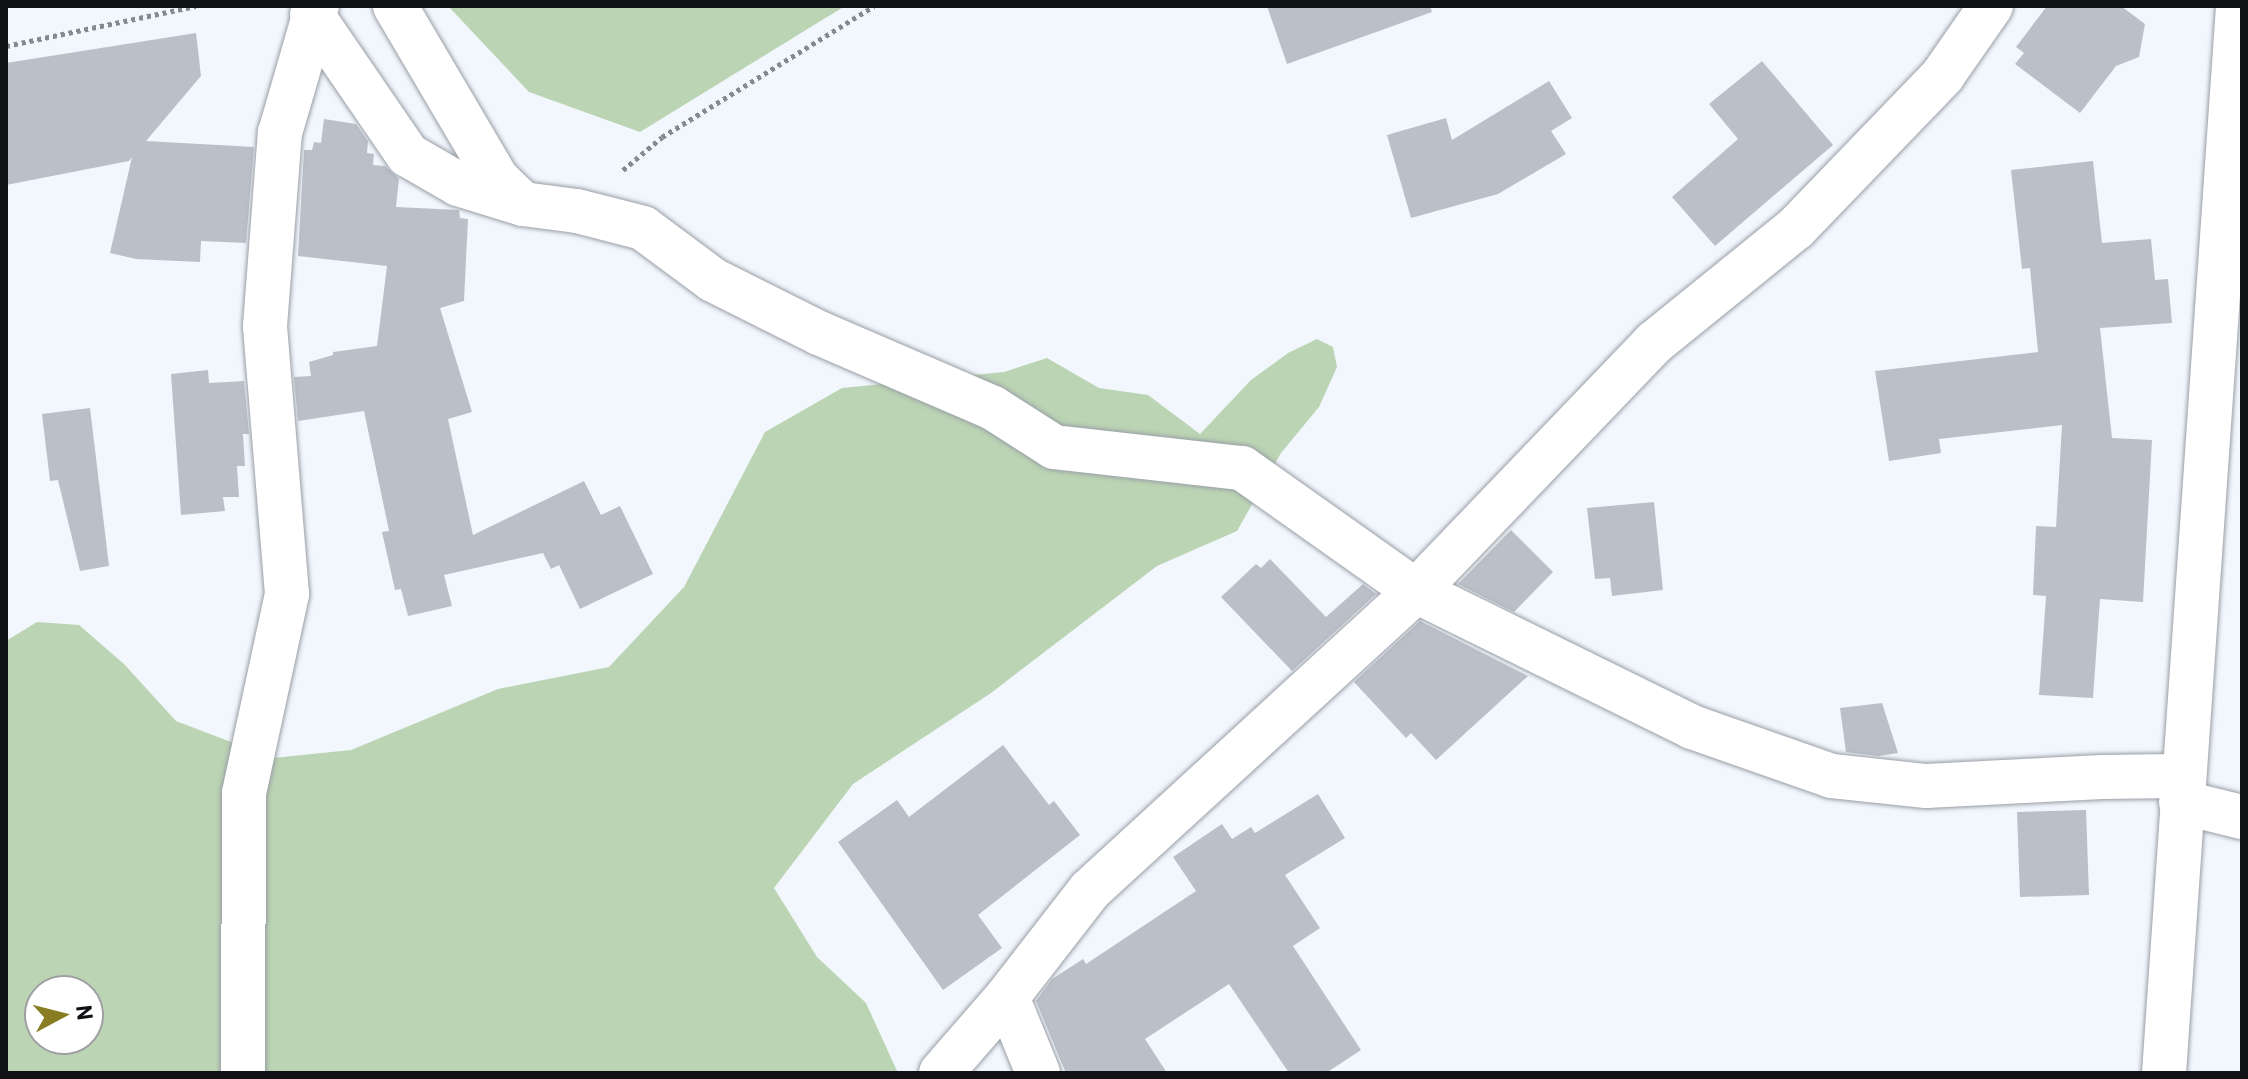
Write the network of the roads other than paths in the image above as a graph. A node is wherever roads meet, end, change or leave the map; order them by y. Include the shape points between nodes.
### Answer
1 (395, 6) edge
2 (1991, 6) edge
3 (2238, 6) edge
4 (314, 10) edge
5 (523, 204) junction
6 (1416, 591) junction
7 (2183, 789) junction
8 (2242, 817) edge
9 (1007, 997) junction
10 (243, 1073) edge
11 (941, 1073) edge
12 (1038, 1073) edge
13 (2164, 1073) edge

1 - 5 street via 497,179
2 - 6 street via 1943,75 1796,228 1655,342
3 - 7 street
4 - 5 street via 408,155 458,184
4 - 10 street via 280,133 265,326 287,594 244,793
5 - 6 street via 643,228 713,280 819,333 993,408 1054,447 1242,468
6 - 7 street via 1692,727 1832,776 1926,786 2102,777
6 - 9 street via 1090,890
7 - 8 street
7 - 13 street
9 - 11 street
9 - 12 street

